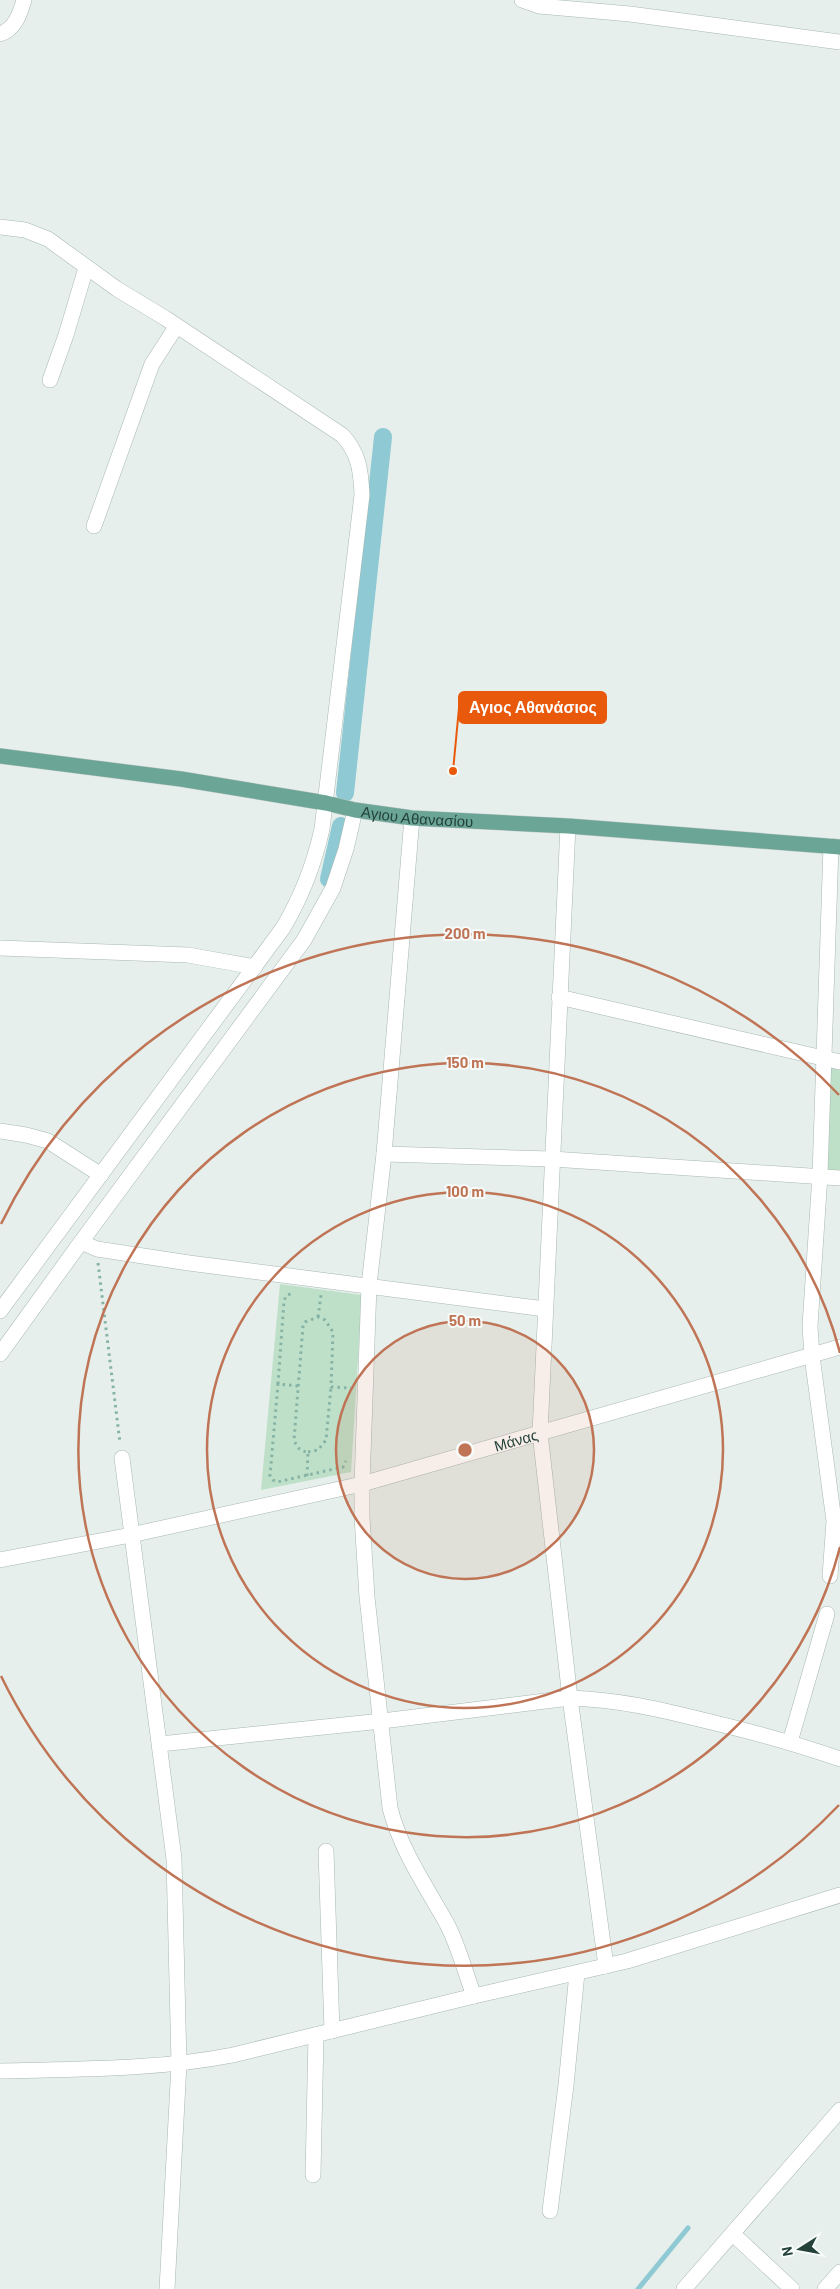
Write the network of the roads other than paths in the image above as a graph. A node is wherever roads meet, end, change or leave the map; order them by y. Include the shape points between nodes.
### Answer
1 (24, 0) edge
2 (522, 0) edge
3 (630, 7) edge
4 (0, 34) edge
5 (840, 42) edge
6 (0, 227) edge
7 (86, 268) junction
8 (176, 327) junction
9 (50, 380) dead end
10 (94, 526) dead end
11 (0, 756) edge
12 (326, 803) junction
13 (355, 810) junction
14 (412, 818) junction
15 (568, 826) junction
16 (836, 846) edge
17 (0, 948) edge
18 (255, 967) junction
19 (559, 997) junction
20 (823, 1058) junction
21 (840, 1062) edge
22 (0, 1132) edge
23 (384, 1154) junction
24 (552, 1159) junction
25 (101, 1175) junction
26 (820, 1175) junction
27 (840, 1178) edge
28 (81, 1242) junction
29 (369, 1286) junction
30 (0, 1310) edge
31 (545, 1310) junction
32 (840, 1347) edge
33 (0, 1354) edge
34 (812, 1356) junction
35 (540, 1433) junction
36 (122, 1458) road end
37 (362, 1484) junction
38 (131, 1535) junction
39 (0, 1560) edge
40 (830, 1576) dead end
41 (827, 1614) dead end
42 (570, 1698) junction
43 (382, 1721) junction
44 (790, 1742) junction
45 (160, 1744) junction
46 (840, 1759) edge
47 (326, 1850) dead end
48 (840, 1895) edge
49 (606, 1966) junction
50 (577, 1973) junction
51 (474, 1996) junction
52 (332, 2032) junction
53 (316, 2035) junction
54 (179, 2064) junction
55 (0, 2071) edge
56 (840, 2110) edge
57 (313, 2175) dead end
58 (550, 2211) dead end
59 (733, 2234) junction
60 (840, 2272) edge
61 (167, 2289) edge
62 (684, 2289) edge
63 (792, 2289) edge
64 (825, 2289) edge

1 - 4 street via 15,22 8,31
2 - 3 street via 539,6
3 - 5 street
6 - 7 street via 41,236
7 - 8 street
7 - 9 street
8 - 10 street via 149,372
8 - 12 street via 342,435 359,461 362,495
11 - 12 main road, Αγιου Αθανασίου via 181,778
12 - 13 main road, Αγιου Αθανασίου
12 - 18 street via 316,854 304,890 283,928
13 - 14 main road, Αγιου Αθανασίου
13 - 28 street via 333,888 304,940
14 - 15 main road, Αγιου Αθανασίου
14 - 23 street
15 - 16 main road, Αγιου Αθανασίου
15 - 19 street
16 - 20 street
17 - 18 street via 188,955
18 - 25 street
19 - 20 street
19 - 24 street
20 - 21 street
20 - 26 street
22 - 25 street via 48,1141
23 - 24 street
23 - 29 street
24 - 26 street
24 - 31 street
25 - 30 street
26 - 27 street
26 - 34 street via 810,1315
28 - 29 street via 97,1249
28 - 33 street
29 - 31 street
29 - 37 street via 358,1388
31 - 35 street
32 - 34 street, Μάνας
34 - 35 street, Μάνας
34 - 40 street via 834,1521
35 - 37 street, Μάνας
35 - 42 street
36 - 38 street
37 - 38 street, Μάνας
37 - 43 street via 367,1598
38 - 39 street, Μάνας
38 - 45 street
41 - 44 street
42 - 43 street
42 - 44 street via 650,1706
42 - 49 street
43 - 45 street
43 - 51 street via 390,1808 395,1826 447,1925
44 - 46 street
45 - 54 street via 174,1859
47 - 52 street
48 - 49 street via 658,1953
49 - 50 street
50 - 51 street
50 - 58 street
51 - 52 street
52 - 53 street
53 - 54 street
53 - 57 street
54 - 55 street
54 - 61 street
56 - 59 street
59 - 62 street
59 - 63 street
60 - 64 street

